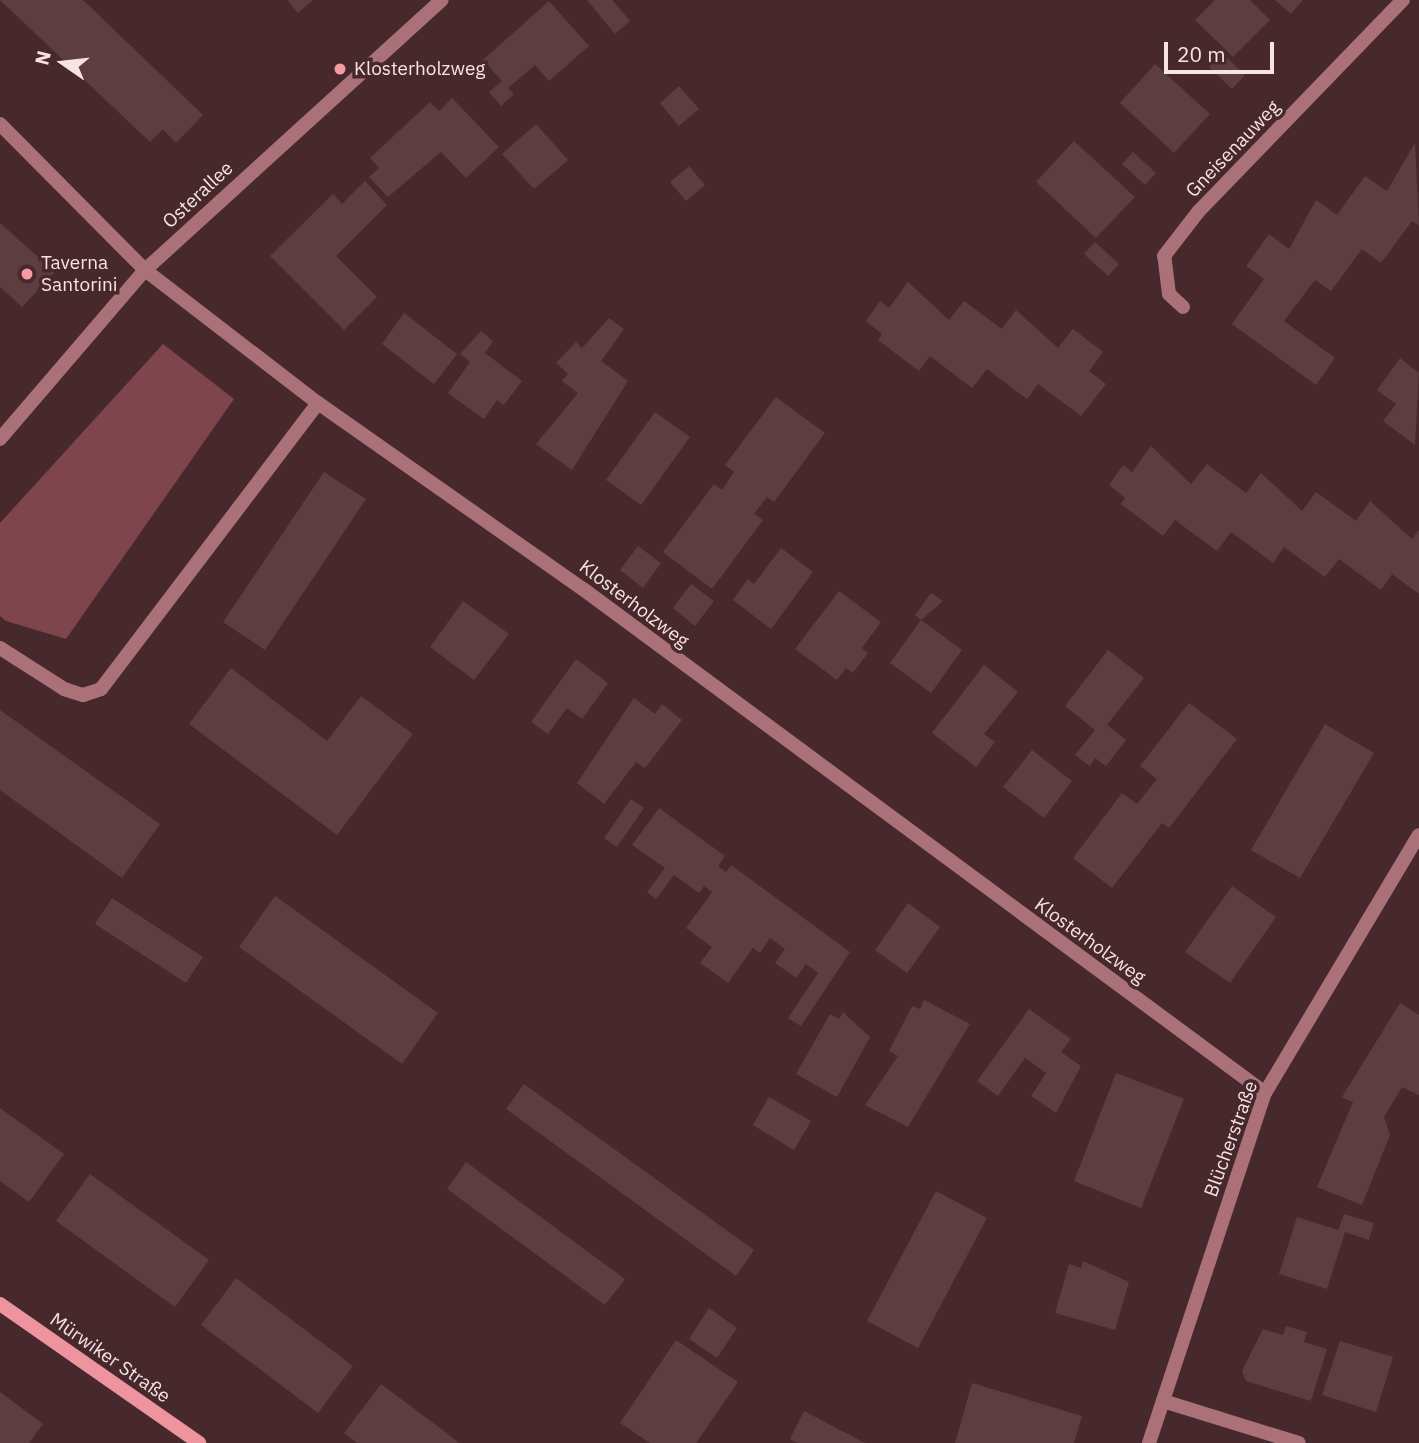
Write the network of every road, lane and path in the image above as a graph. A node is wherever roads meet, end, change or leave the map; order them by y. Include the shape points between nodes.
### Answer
1 (442, 0) edge
2 (1404, 0) edge
3 (0, 124) edge
4 (145, 270) junction
5 (1183, 307) dead end
6 (318, 403) junction
7 (0, 439) edge
8 (0, 648) edge
9 (1419, 835) edge
10 (1265, 1093) junction
11 (0, 1304) edge
12 (1163, 1401) junction
13 (199, 1443) edge
14 (1149, 1443) edge
15 (1299, 1443) edge

1 - 4 street, Osterallee
2 - 5 street, Gneisenauweg via 1198,212 1164,256 1169,294
3 - 4 street, Klosterholzweg
4 - 6 street, Klosterholzweg
4 - 7 street, Osterallee
6 - 8 street via 101,689 83,695 64,689
6 - 10 street, Klosterholzweg via 471,510
9 - 10 street, Blücherstraße
10 - 12 street, Blücherstraße
11 - 13 main road, Mürwiker Straße
12 - 14 street, Blücherstraße
12 - 15 street

